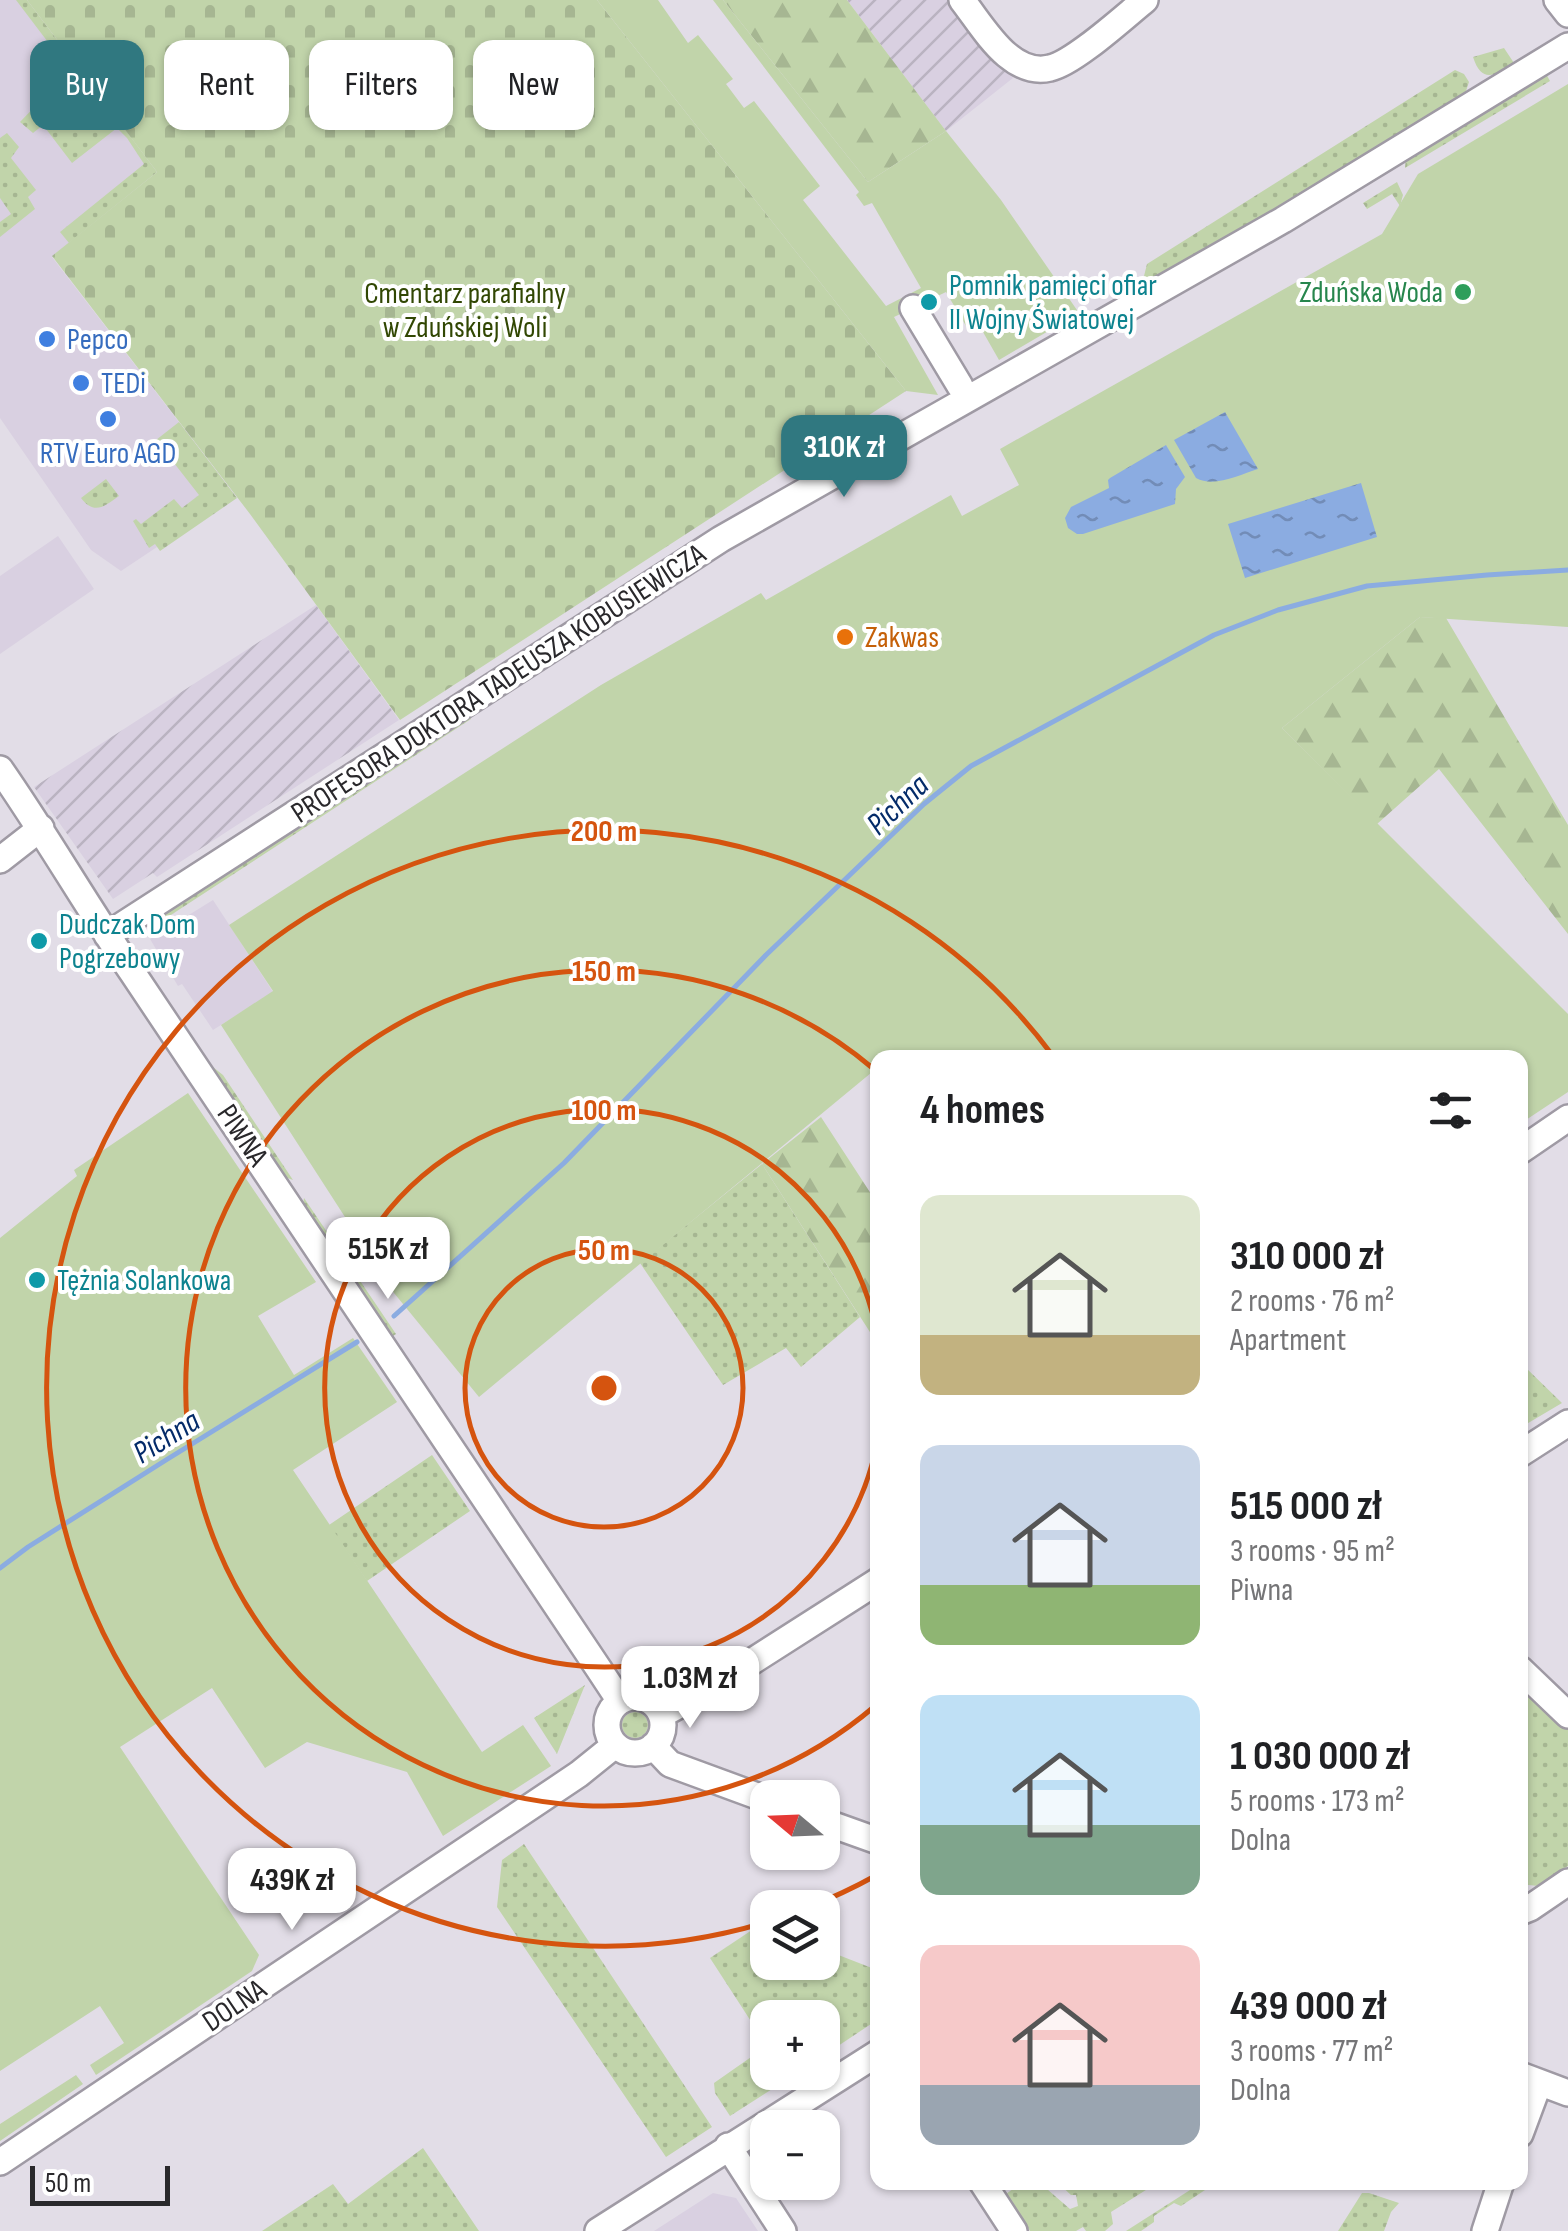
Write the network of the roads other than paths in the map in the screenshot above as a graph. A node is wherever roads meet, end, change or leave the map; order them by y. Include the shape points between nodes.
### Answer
1 (962, 0) edge
2 (1145, 0) edge
3 (1557, 0) edge
4 (1568, 14) edge
5 (1568, 46) edge
6 (913, 308) dead end
7 (960, 386) dead end
8 (0, 769) edge
9 (41, 828) junction
10 (0, 860) edge
11 (107, 935) junction
12 (1568, 1118) edge
13 (1528, 1146) edge
14 (1568, 1423) edge
15 (1528, 1449) edge
16 (870, 1586) edge
17 (1528, 1677) edge
18 (620, 1701) junction
19 (661, 1714) junction
20 (1568, 1716) edge
21 (615, 1745) junction
22 (654, 1746) junction
23 (750, 1793) edge
24 (840, 1827) edge
25 (870, 1838) edge
26 (1568, 1882) edge
27 (1528, 1909) edge
28 (870, 2058) edge
29 (1530, 2079) edge
30 (1568, 2093) edge
31 (728, 2146) junction
32 (0, 2162) edge
33 (986, 2190) edge
34 (1499, 2190) edge
35 (1005, 2228) edge
36 (598, 2231) edge
37 (783, 2231) edge
38 (1485, 2231) edge

1 - 2 street via 1004,54 1037,70 1075,55
3 - 4 street
5 - 11 street, PROFESORA DOKTORA TADEUSZA KOBUSIEWICZA via 1283,220 721,539
6 - 7 street
8 - 9 street, PIWNA
9 - 10 street
9 - 11 street, PIWNA
11 - 18 street, PIWNA
12 - 13 street
14 - 15 street
16 - 19 street
17 - 20 street
18 - 19 street via 639,1697
18 - 21 street via 607,1722
19 - 22 street
21 - 22 street via 634,1753
21 - 32 street, DOLNA
22 - 23 street via 670,1764
24 - 25 street
26 - 27 street
28 - 31 street
29 - 30 street
31 - 36 street
31 - 37 street
33 - 35 street
34 - 38 street

